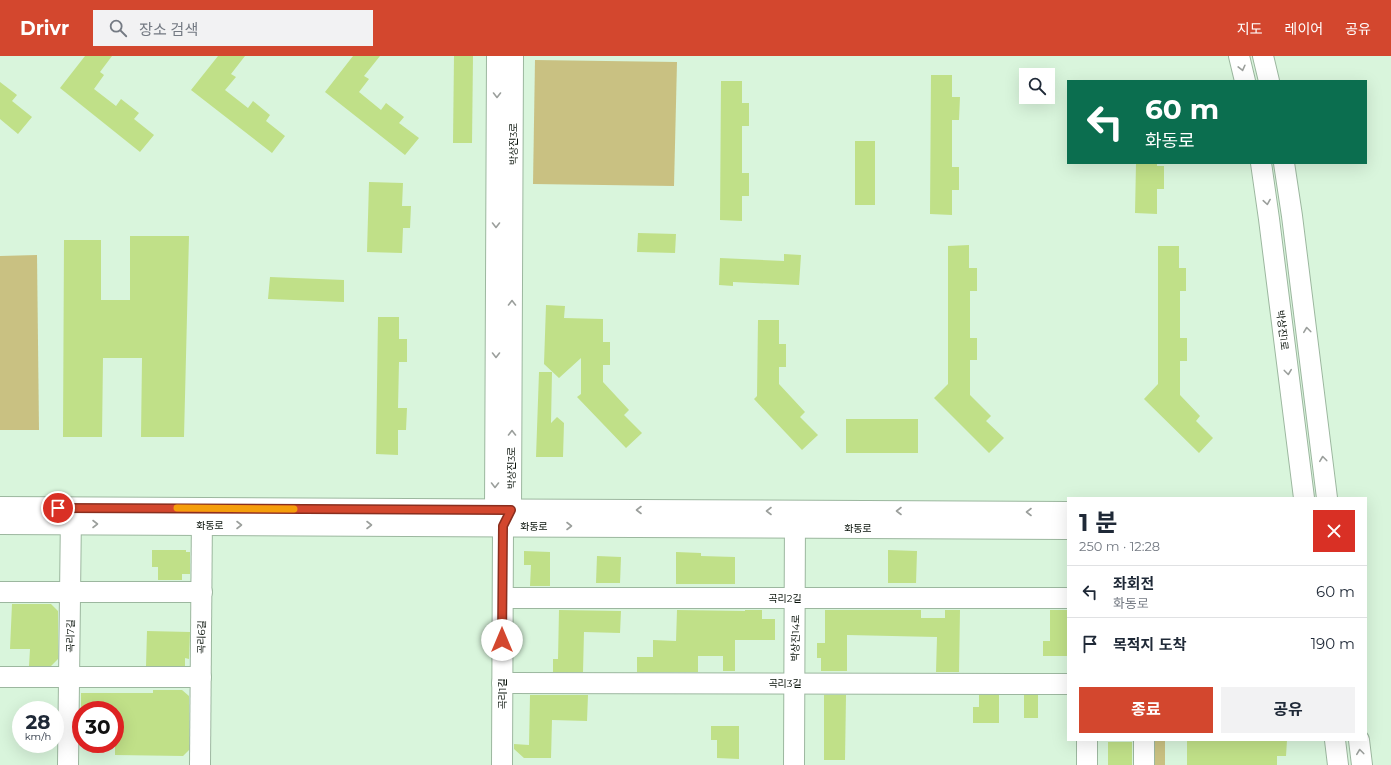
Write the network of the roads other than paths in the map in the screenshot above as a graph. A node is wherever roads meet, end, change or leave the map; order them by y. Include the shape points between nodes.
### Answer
1 (497, 56) edge
2 (513, 56) edge
3 (1239, 56) edge
4 (1263, 56) edge
5 (1245, 80) edge
6 (1269, 80) edge
7 (1261, 164) edge
8 (1284, 164) edge
9 (1304, 497) edge
10 (1327, 497) edge
11 (0, 507) edge
12 (1067, 512) edge
13 (503, 515) junction
14 (71, 516) junction
15 (202, 516) junction
16 (795, 519) junction
17 (0, 524) edge
18 (1067, 528) edge
19 (0, 592) edge
20 (70, 592) junction
21 (202, 592) junction
22 (503, 598) junction
23 (795, 598) junction
24 (1067, 598) edge
25 (69, 677) junction
26 (201, 677) junction
27 (0, 678) edge
28 (502, 683) junction
29 (794, 683) junction
30 (1067, 684) edge
31 (1087, 741) edge
32 (1144, 741) edge
33 (1335, 741) edge
34 (1359, 741) edge
35 (68, 765) edge
36 (200, 765) edge
37 (502, 765) edge
38 (794, 765) edge
39 (1087, 765) edge
40 (1144, 765) edge
41 (1338, 765) edge
42 (1362, 765) edge

1 -> 13 street, 박상진3로
13 -> 2 street, 박상진3로
3 -> 5 street
4 - 6 street
7 -> 9 street, 박상진1로
10 -> 8 street
11 - 14 street, 화동로
12 -> 16 street, 화동로
13 - 15 street, 화동로
13 - 16 street, 화동로
13 - 22 street, 곡리1길
14 - 15 street, 화동로
14 - 17 street, 화동로
14 - 20 street, 곡리7길
15 - 21 street, 곡리6길
16 - 18 street, 화동로
16 - 23 street, 박상진14로
19 - 20 street
20 - 21 street
20 - 25 street, 곡리7길
21 - 26 street, 곡리6길
22 - 23 street, 곡리2길
22 - 28 street, 곡리1길
23 - 24 street, 곡리2길
23 - 29 street, 박상진14로
25 - 26 street
25 - 27 street
25 - 35 street, 곡리7길
26 - 36 street, 곡리6길
28 - 29 street, 곡리3길
28 - 37 street, 곡리1길
29 - 30 street, 곡리3길
29 - 38 street, 박상진14로
31 - 39 street
32 - 40 street
33 - 41 street
42 -> 34 street

